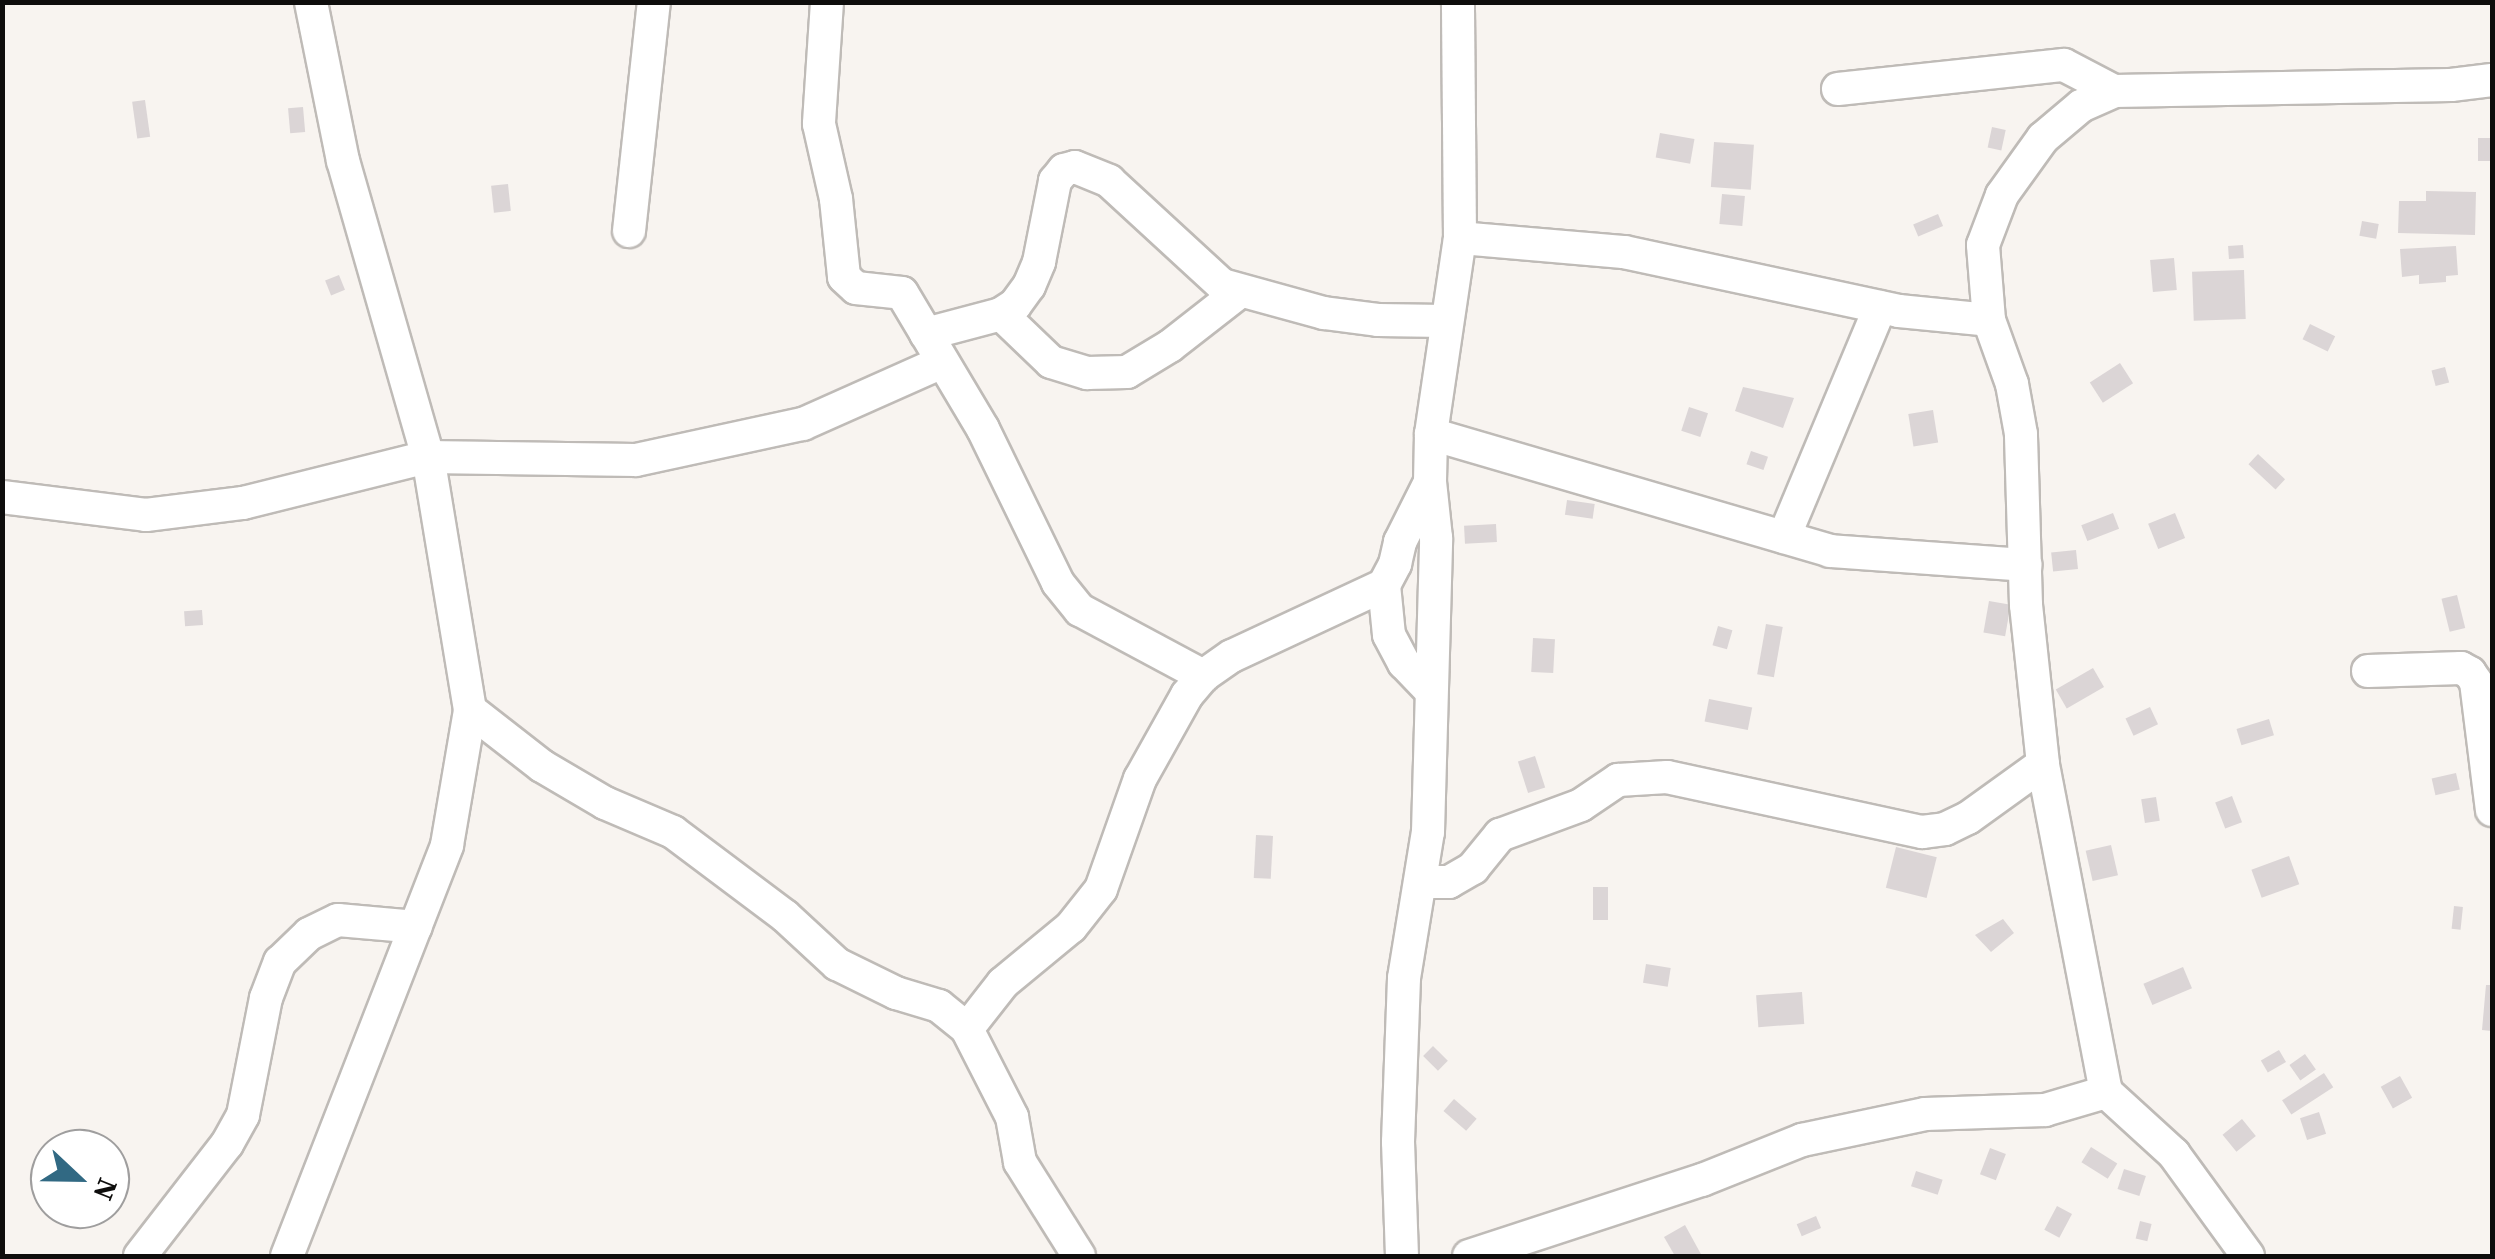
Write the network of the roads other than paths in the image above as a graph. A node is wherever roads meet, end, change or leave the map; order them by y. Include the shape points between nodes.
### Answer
1 (311, 2) edge
2 (654, 2) edge
3 (827, 2) edge
4 (1458, 2) edge
5 (2492, 80) edge
6 (1838, 88) dead end
7 (2114, 91) junction
8 (629, 231) dead end
9 (1460, 238) junction
10 (1239, 292) junction
11 (1880, 307) junction
12 (1001, 314) junction
13 (1989, 320) junction
14 (1445, 321) junction
15 (934, 348) junction
16 (1432, 434) junction
17 (428, 458) junction
18 (1430, 482) junction
19 (2, 496) edge
20 (1784, 537) junction
21 (2024, 565) junction
22 (1384, 585) junction
23 (2368, 671) dead end
24 (1204, 676) junction
25 (1432, 690) junction
26 (470, 710) junction
27 (2043, 764) junction
28 (2492, 810) edge
29 (1422, 882) junction
30 (416, 927) junction
31 (967, 1030) junction
32 (2106, 1092) junction
33 (140, 1256) edge
34 (287, 1256) edge
35 (1079, 1256) edge
36 (1402, 1256) edge
37 (1469, 1256) edge
38 (2248, 1256) edge

1 - 17 street via 343,161
2 - 8 street
3 - 15 street via 820,124 844,277 856,288 902,292
4 - 9 street
5 - 7 street
6 - 7 street via 2064,65
7 - 13 street via 2081,106 2044,138 2002,195 1983,245
9 - 11 street via 1624,252
9 - 14 street
10 - 12 street via 1127,372 1087,373 1050,362
10 - 12 street via 1222,285 1110,181 1076,168 1055,182 1029,286
10 - 14 street via 1324,313
11 - 13 street
11 - 20 street
12 - 15 street
13 - 21 street via 2021,434
14 - 16 street
15 - 17 street via 803,424 636,460
15 - 24 street via 983,429 1058,584 1080,610
16 - 18 street
16 - 20 street
17 - 19 street via 242,503 146,515
17 - 26 street
18 - 22 street
18 - 25 street via 1436,538
20 - 21 street via 1830,551
21 - 27 street
22 - 24 street via 1232,656
22 - 25 street via 1388,635 1404,664
23 - 28 street via 2461,668 2470,674
24 - 31 street via 1140,780 1102,889 1071,927 1002,983
25 - 29 street
26 - 30 street via 447,845
26 - 31 street via 542,766 673,832 837,964 939,1006
27 - 29 street via 1968,818 1922,832 1667,776 1618,780 1582,804 1500,835 1472,868 1449,882
27 - 32 street
29 - 36 street via 1404,978
30 - 33 street via 338,920 309,934 280,962 266,998 243,1115
30 - 34 street
31 - 35 street via 1012,1117 1020,1162
32 - 37 street via 2045,1110 1925,1114 1802,1140
32 - 38 street via 2174,1154

